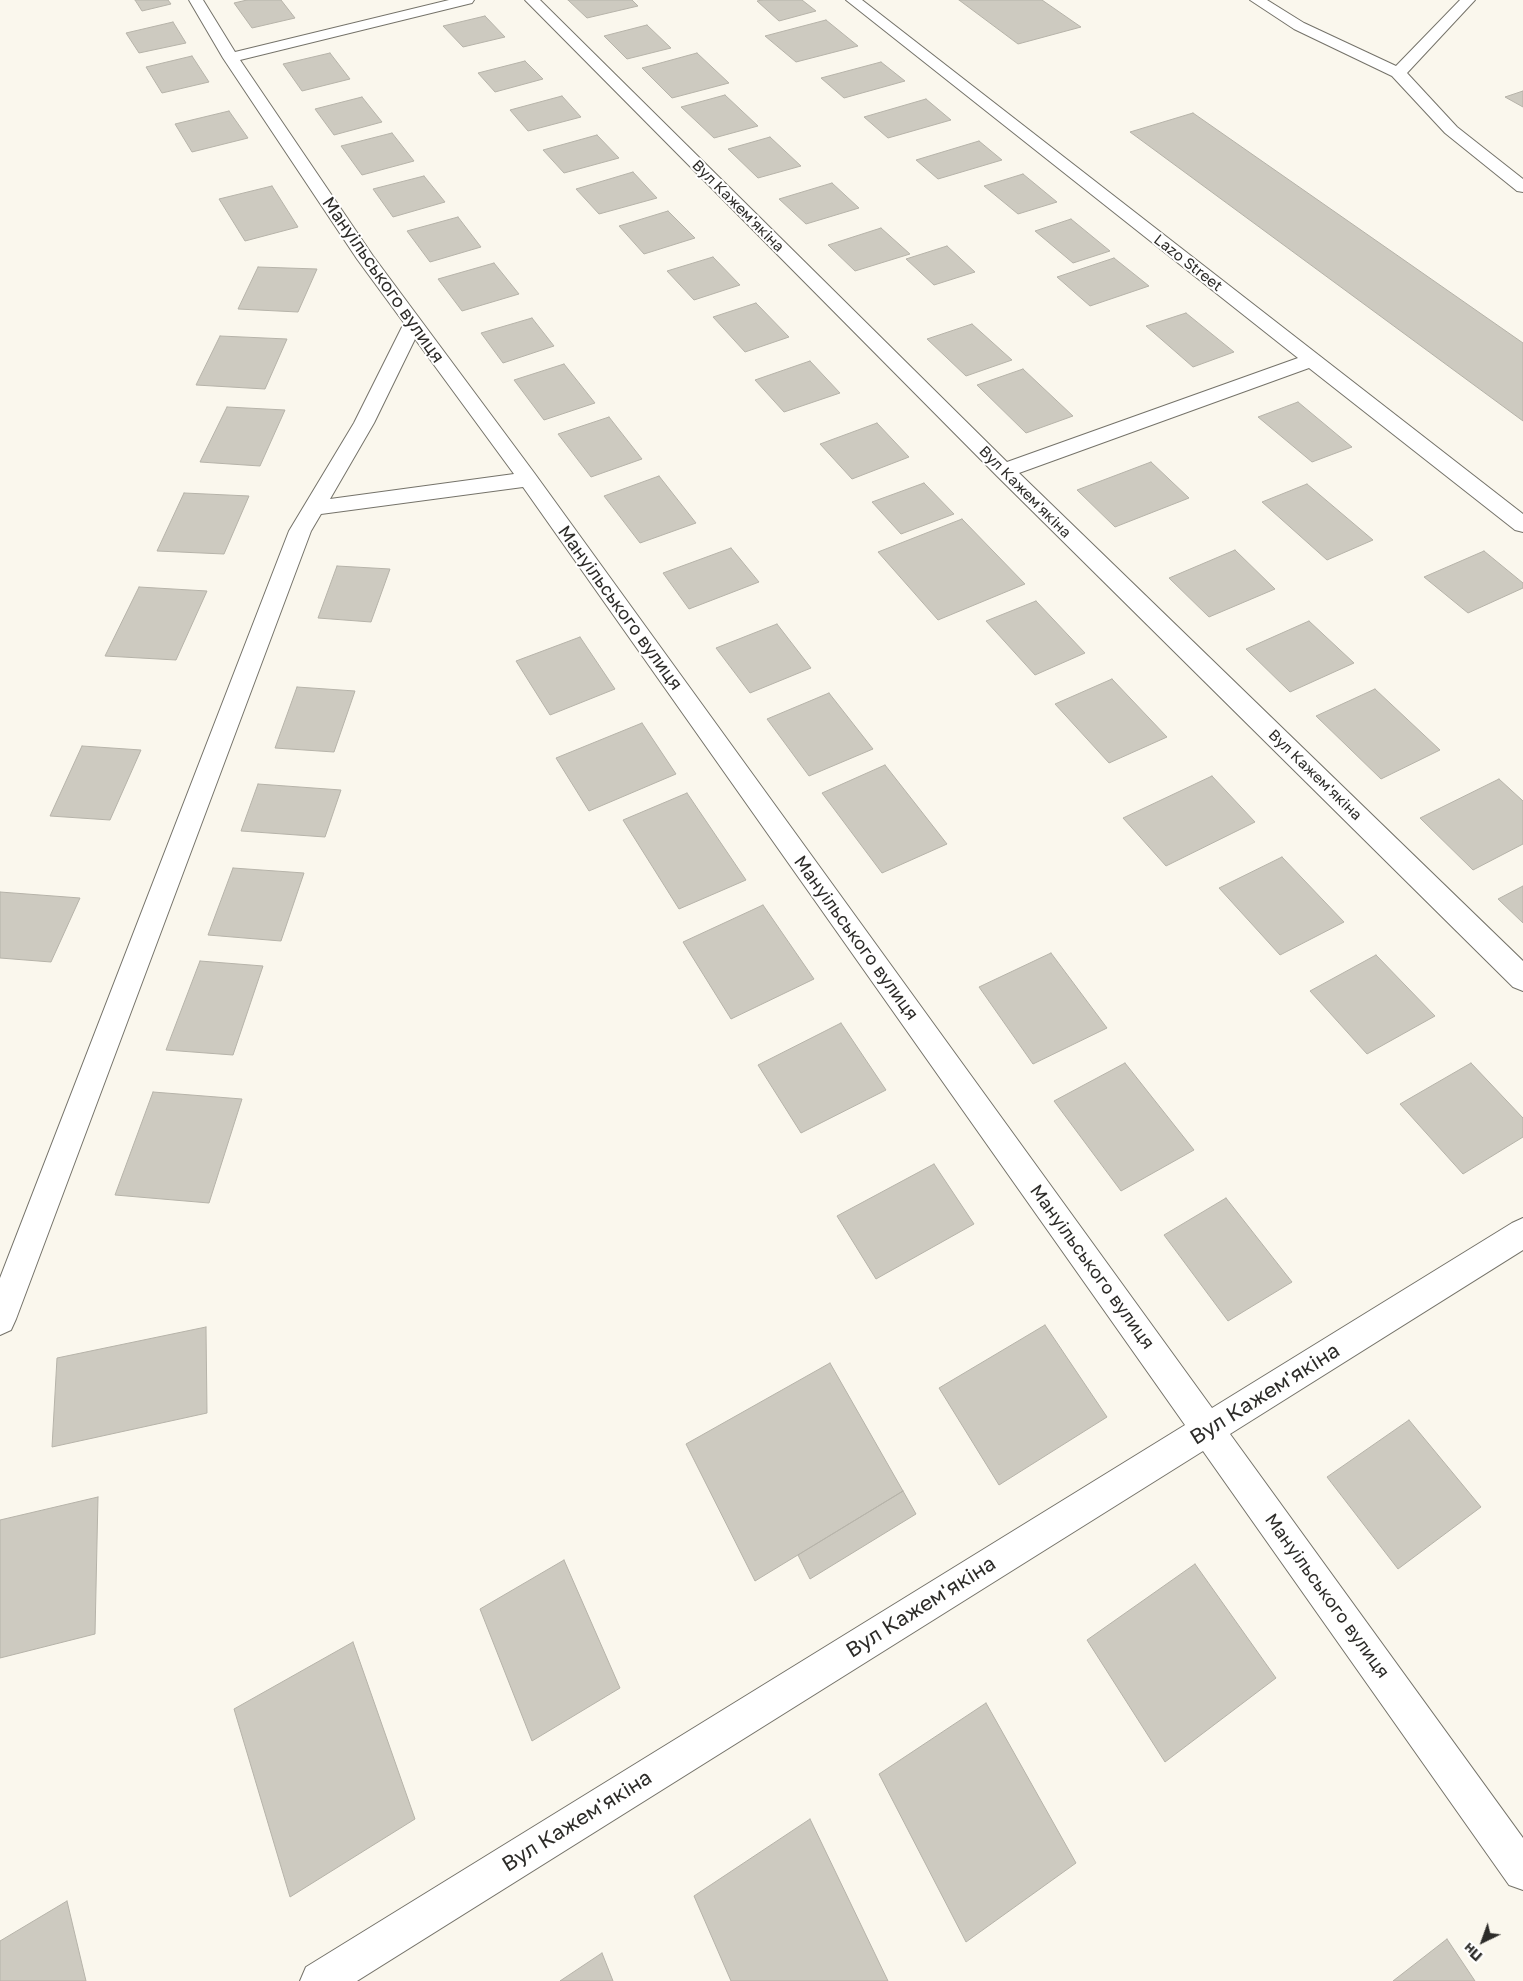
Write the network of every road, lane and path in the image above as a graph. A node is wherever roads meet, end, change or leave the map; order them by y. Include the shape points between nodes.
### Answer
1 (196, 0) edge
2 (467, 0) edge
3 (532, 0) edge
4 (853, 0) edge
5 (1257, 0) edge
6 (1468, 0) edge
7 (230, 58) junction
8 (1398, 72) junction
9 (1523, 187) edge
10 (413, 324) junction
11 (1312, 360) junction
12 (1004, 471) junction
13 (528, 479) junction
14 (314, 508) junction
15 (1523, 525) edge
16 (1523, 979) edge
17 (1523, 1233) edge
18 (0, 1319) edge
19 (1208, 1430) junction
20 (1523, 1871) edge
21 (320, 1981) edge

1 - 7 street, Мануільського вулиця
2 - 7 street
3 - 12 street, Вул Кажем'якіна
4 - 11 street, Lazo Street
5 - 8 street via 1299,26
6 - 8 street
7 - 10 street, Мануільського вулиця
8 - 9 street via 1451,130
10 - 13 street, Мануільського вулиця
10 - 14 street via 364,423
11 - 12 street
11 - 15 street, Lazo Street
12 - 16 street, Вул Кажем'якіна
13 - 14 street
13 - 19 street, Мануільського вулиця
14 - 18 street via 300,531
17 - 19 street, Вул Кажем'якіна
19 - 20 street, Мануільського вулиця
19 - 21 street, Вул Кажем'якіна

